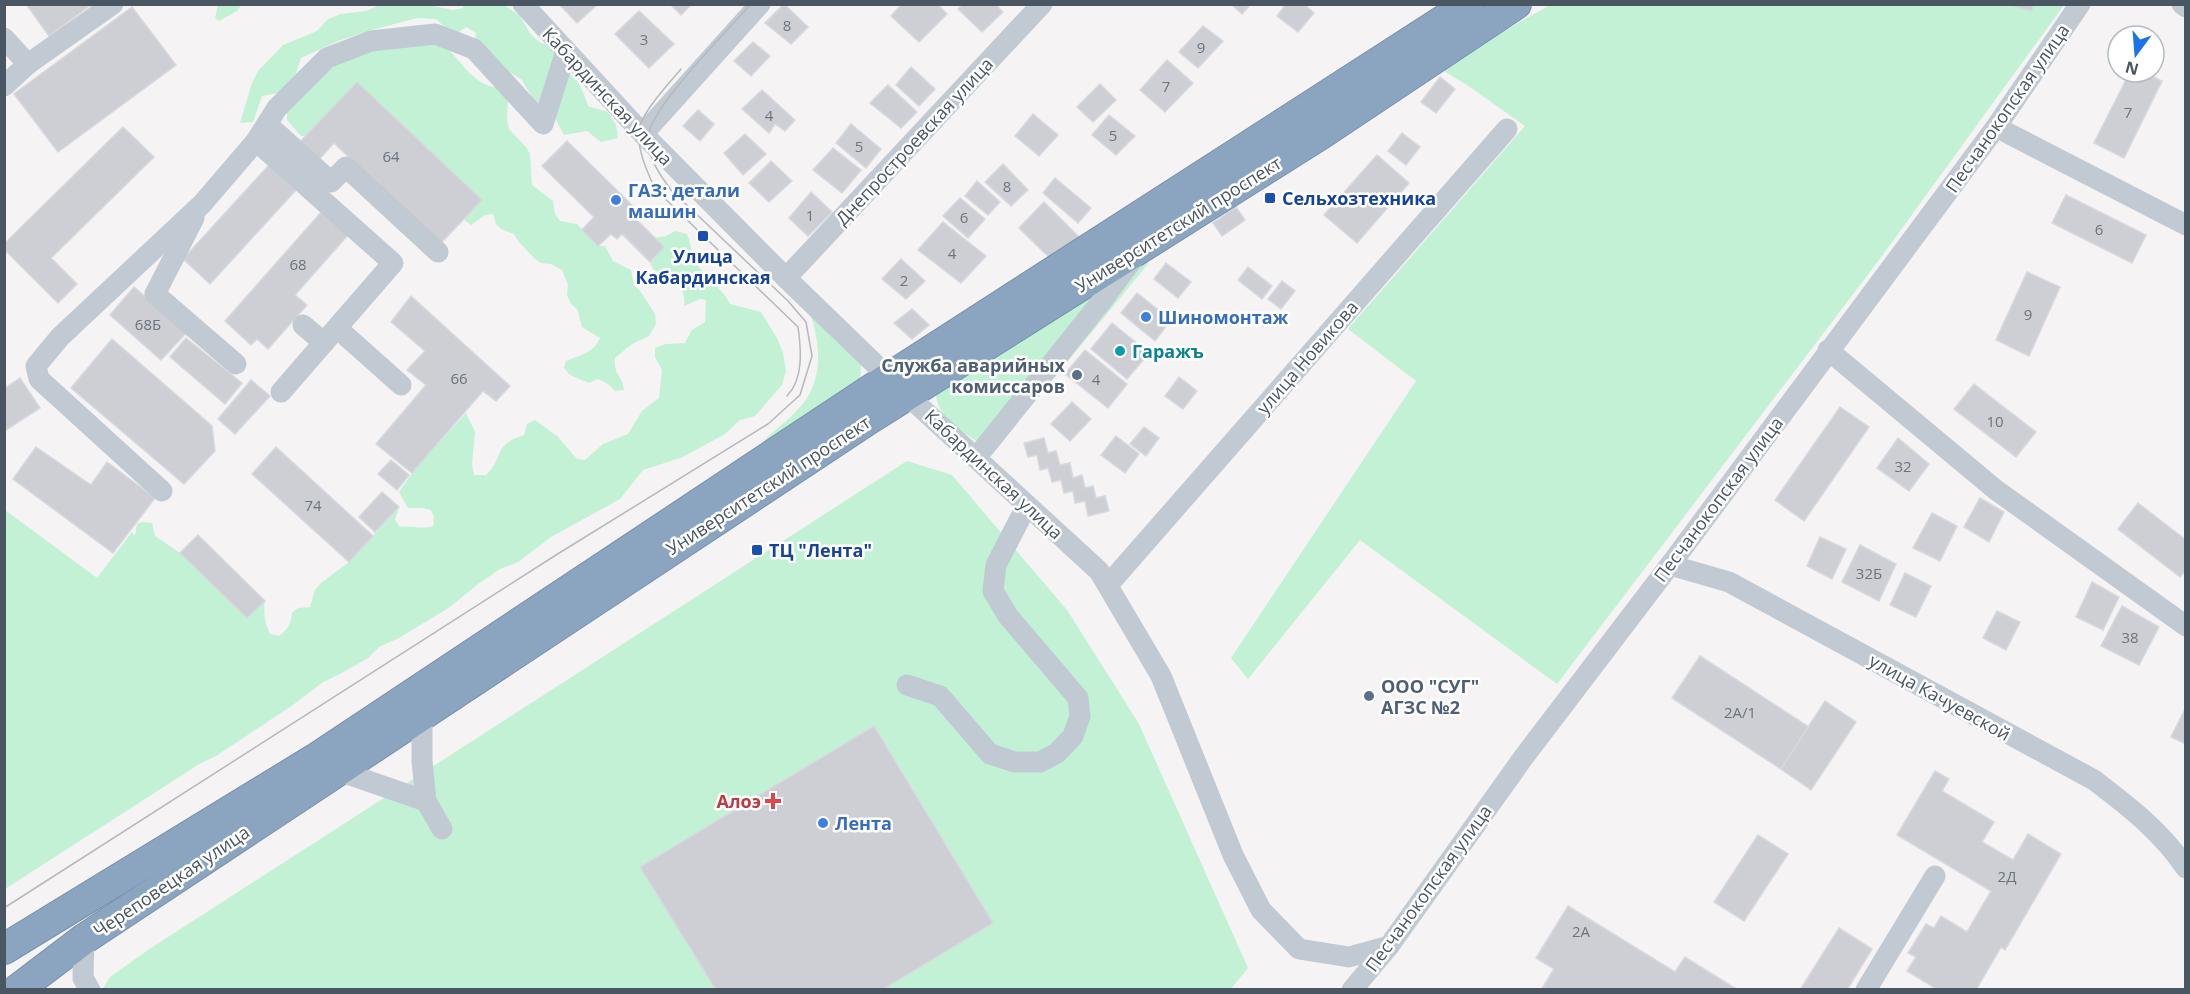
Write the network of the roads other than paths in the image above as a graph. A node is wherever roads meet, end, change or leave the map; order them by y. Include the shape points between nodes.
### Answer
1 (113, 4) edge
2 (523, 4) edge
3 (760, 4) edge
4 (1042, 4) edge
5 (1469, 4) edge
6 (1516, 4) edge
7 (2080, 4) edge
8 (4, 38) edge
9 (566, 51) junction
10 (28, 64) junction
11 (4, 86) edge
12 (1996, 128) junction
13 (1506, 129) dead end
14 (261, 132) junction
15 (643, 134) junction
16 (202, 204) junction
17 (2186, 225) edge
18 (1142, 246) junction
19 (438, 252) dead end
20 (786, 278) junction
21 (303, 325) dead end
22 (330, 335) junction
23 (1828, 350) junction
24 (236, 364) dead end
25 (401, 385) dead end
26 (899, 386) junction
27 (281, 392) dead end
28 (976, 458) junction
29 (162, 491) dead end
30 (1027, 505) junction
31 (1670, 565) junction
32 (1108, 585) junction
33 (2186, 626) edge
34 (906, 685) dead end
35 (422, 714) junction
36 (328, 770) junction
37 (426, 801) junction
38 (442, 829) dead end
39 (2186, 867) edge
40 (1935, 876) dead end
41 (84, 939) junction
42 (1389, 946) junction
43 (4, 950) edge
44 (18, 990) edge
45 (90, 990) edge
46 (1352, 990) edge
47 (1866, 990) edge

1 - 10 street
2 - 9 street, Кабардинская улица
3 - 15 street
4 - 20 street, Днепростроевская улица
5 - 26 highway, Университетский проспект
6 - 18 highway, Университетский проспект via 1321,134
7 - 12 street, Песчанокопская улица
8 - 10 street
9 - 14 street via 543,124 474,49 435,34 371,41 327,58 277,108
9 - 15 street, Кабардинская улица
10 - 11 street
12 - 17 street
12 - 23 street, Песчанокопская улица
13 - 32 street, улица Новикова
14 - 16 street
14 - 19 street via 331,182 346,167
14 - 22 street via 393,263
15 - 20 street, Кабардинская улица
16 - 24 street via 155,294
16 - 29 street via 76,322 36,366 39,379
18 - 26 highway, Университетский проспект
18 - 28 street
20 - 26 street, Кабардинская улица
21 - 22 street
22 - 25 street
22 - 27 street
23 - 31 street, Песчанокопская улица
23 - 33 street via 1996,490
26 - 28 street, Кабардинская улица
26 - 35 highway, Университетский проспект
26 - 36 highway, Университетский проспект
28 - 30 street, Кабардинская улица
30 - 32 street, Кабардинская улица via 1099,571
30 - 34 street via 996,565 993,591 1008,616 1078,698 1080,716 1073,736 1057,753 1040,762 1015,762 990,754 940,696
31 - 39 street, улица Качуевской via 1729,582 2094,780 2157,831
31 - 42 street, Песчанокопская улица via 1523,758
32 - 42 street, Кабардинская улица via 1161,676 1233,855 1261,910 1299,949 1348,957
35 - 36 highway, Университетский проспект
35 - 37 street
36 - 37 street
36 - 41 highway, Череповецкая улица
36 - 43 highway, Череповецкая улица
37 - 38 street
40 - 47 street
41 - 44 highway, Череповецкая улица
41 - 45 street via 83,978
42 - 46 street, Песчанокопская улица

